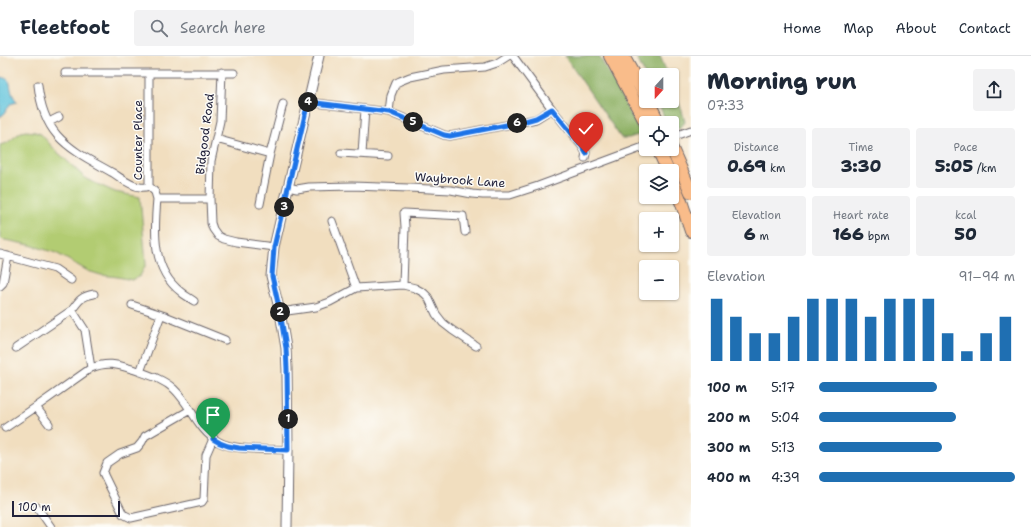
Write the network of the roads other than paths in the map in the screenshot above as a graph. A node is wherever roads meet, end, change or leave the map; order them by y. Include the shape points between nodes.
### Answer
1 (319, 56) edge
2 (508, 56) edge
3 (513, 56) edge
4 (610, 56) edge
5 (623, 56) edge
6 (222, 72) junction
7 (65, 73) dead end
8 (149, 73) junction
9 (234, 73) dead end
10 (38, 85) dead end
11 (639, 85) edge
12 (308, 102) junction
13 (284, 104) dead end
14 (365, 109) junction
15 (552, 109) junction
16 (389, 112) junction
17 (642, 116) edge
18 (59, 117) dead end
19 (49, 122) junction
20 (691, 130) edge
21 (679, 134) edge
22 (216, 139) junction
23 (639, 149) edge
24 (341, 153) dead end
25 (270, 154) junction
26 (362, 154) junction
27 (388, 156) dead end
28 (675, 156) edge
29 (585, 158) dead end
30 (149, 186) junction
31 (288, 187) junction
32 (691, 192) edge
33 (679, 197) edge
34 (157, 199) junction
35 (210, 199) junction
36 (260, 204) dead end
37 (332, 221) dead end
38 (691, 231) edge
39 (465, 232) dead end
40 (274, 247) junction
41 (0, 254) edge
42 (8, 256) junction
43 (71, 280) dead end
44 (403, 285) junction
45 (0, 286) edge
46 (356, 288) junction
47 (94, 294) dead end
48 (194, 301) dead end
49 (132, 305) dead end
50 (72, 310) junction
51 (280, 312) junction
52 (161, 315) junction
53 (225, 340) dead end
54 (476, 346) dead end
55 (16, 348) dead end
56 (91, 368) junction
57 (140, 372) junction
58 (36, 407) junction
59 (190, 410) junction
60 (49, 424) dead end
61 (5, 428) dead end
62 (213, 439) junction
63 (288, 450) junction
64 (37, 507) dead end
65 (51, 527) edge
66 (287, 527) edge

1 - 12 street
2 - 16 street via 485,67 444,70 400,81 396,83 391,95
3 - 15 street
4 - 17 highway
5 - 11 highway
6 - 8 street
6 - 9 street
6 - 22 street, Bidgood Road via 220,121
7 - 8 street
8 - 30 street, Counter Place
10 - 19 street via 39,98
12 - 14 street
12 - 31 street
13 - 25 street
14 - 16 street
14 - 26 street
15 - 16 street via 522,122 450,136
15 - 29 street via 582,146 586,153
18 - 19 street
19 - 30 street via 57,135 81,155 135,186
20 - 21 street
22 - 25 street
22 - 35 street, Bidgood Road via 211,161
23 - 31 street, Waybrook Lane via 510,195 409,188
24 - 26 street
25 - 36 street
26 - 27 street
28 - 32 highway
30 - 34 street, Counter Place
31 - 40 street
33 - 38 highway
34 - 35 street
34 - 48 street via 155,233 158,256 164,274 180,292
35 - 40 street, Bidgood Road via 211,223 218,236 236,242
37 - 46 street
39 - 44 street via 463,216 404,213
40 - 51 street via 272,276
41 - 42 street
42 - 43 street via 55,269
42 - 45 street via 3,283
44 - 46 street
44 - 54 street via 424,293 443,323
46 - 51 street via 316,307
47 - 50 street via 84,296
49 - 52 street
50 - 55 street
50 - 56 street via 85,330
51 - 63 street via 286,355
52 - 53 street
52 - 57 street
56 - 57 street via 116,364
56 - 58 street
57 - 59 street via 166,382
58 - 60 street
58 - 61 street
59 - 62 street
59 - 62 street via 146,436 137,448 120,454 107,463 103,473 124,514 131,518 202,502 206,455
62 - 63 street via 234,447
63 - 66 street
64 - 65 street

